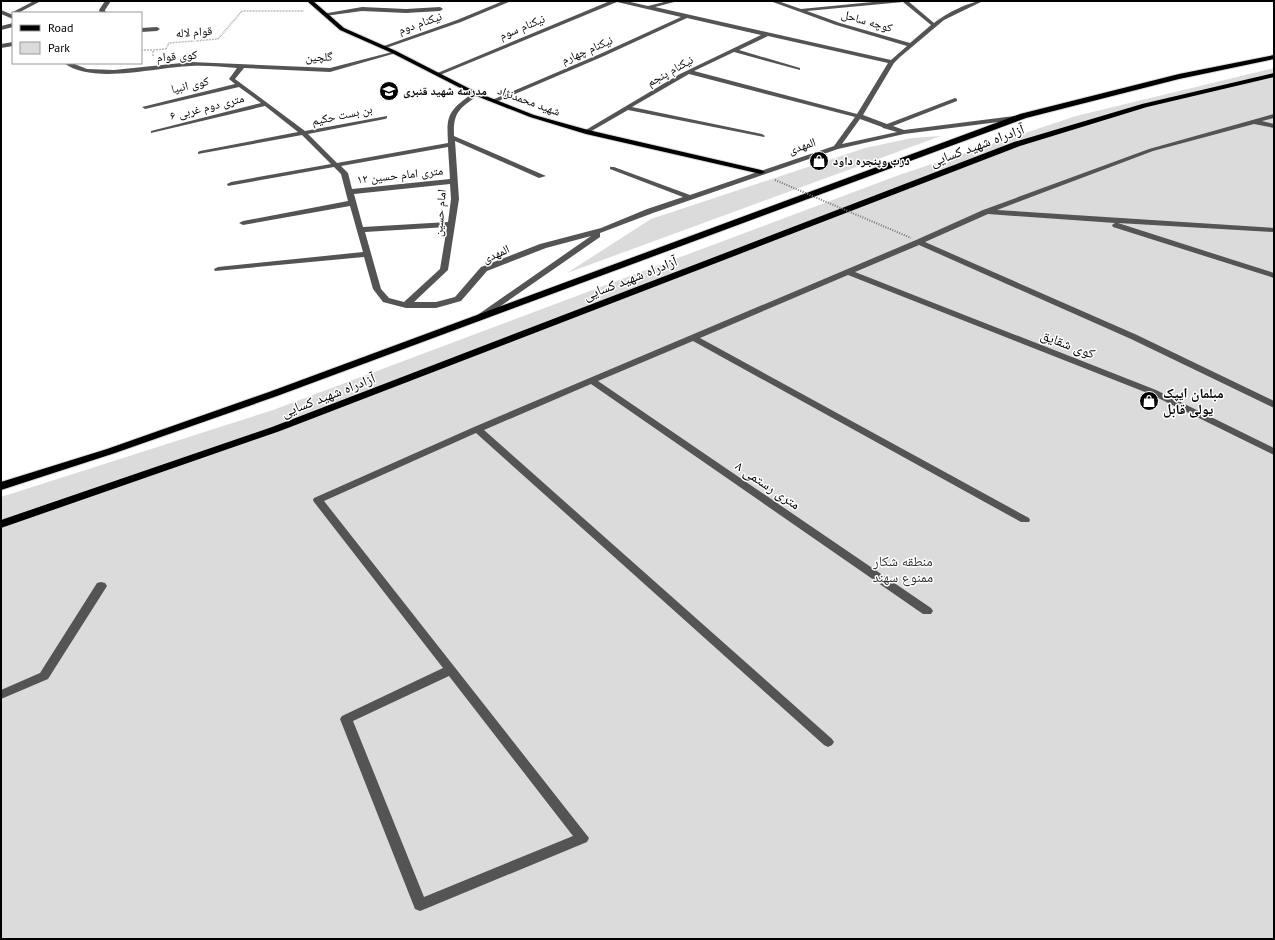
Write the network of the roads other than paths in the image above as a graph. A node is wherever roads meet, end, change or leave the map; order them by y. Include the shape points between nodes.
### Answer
1 (38, 1) edge
2 (108, 1) edge
3 (310, 1) edge
4 (508, 1) edge
5 (615, 1) edge
6 (619, 1) edge
7 (675, 1) edge
8 (773, 1) edge
9 (901, 1) edge
10 (905, 1) edge
11 (980, 1) edge
12 (648, 7) junction
13 (440, 9) dead end
14 (799, 10) junction
15 (1, 12) edge
16 (18, 12) edge
17 (103, 12) edge
18 (323, 12) junction
19 (12, 15) edge
20 (687, 16) junction
21 (12, 25) edge
22 (934, 25) junction
23 (1, 28) edge
24 (157, 29) dead end
25 (142, 30) edge
26 (767, 34) junction
27 (12, 44) edge
28 (911, 45) junction
29 (1, 46) edge
30 (384, 47) junction
31 (734, 50) junction
32 (394, 52) junction
33 (1274, 58) edge
34 (892, 62) junction
35 (70, 64) edge
36 (242, 66) junction
37 (798, 69) dead end
38 (689, 72) junction
39 (438, 74) junction
40 (1274, 75) edge
41 (240, 85) junction
42 (476, 94) junction
43 (955, 100) dead end
44 (494, 101) junction
45 (266, 104) junction
46 (145, 107) dead end
47 (628, 108) junction
48 (858, 116) junction
49 (1023, 116) junction
50 (1274, 116) edge
51 (385, 118) dead end
52 (1255, 121) junction
53 (885, 126) junction
54 (1274, 126) edge
55 (153, 132) dead end
56 (586, 132) junction
57 (904, 132) junction
58 (304, 134) junction
59 (762, 136) dead end
60 (451, 141) junction
61 (836, 147) junction
62 (200, 153) dead end
63 (336, 166) junction
64 (612, 168) dead end
65 (761, 172) junction
66 (542, 176) dead end
67 (454, 181) junction
68 (231, 184) dead end
69 (349, 192) junction
70 (690, 197) junction
71 (352, 203) junction
72 (986, 212) junction
73 (1100, 220) junction
74 (243, 223) dead end
75 (451, 224) junction
76 (360, 230) junction
77 (604, 230) junction
78 (1274, 230) edge
79 (915, 240) junction
80 (367, 254) junction
81 (218, 269) dead end
82 (847, 272) junction
83 (1274, 276) edge
84 (406, 305) junction
85 (479, 318) junction
86 (694, 338) junction
87 (592, 381) junction
88 (1274, 405) edge
89 (477, 429) junction
90 (1274, 452) edge
91 (1, 486) edge
92 (1025, 520) dead end
93 (1, 524) edge
94 (100, 586) dead end
95 (927, 611) dead end
96 (450, 670) junction
97 (1, 695) edge
98 (828, 742) dead end

1 - 16 street
2 - 17 street via 102,10
3 - 18 main road, شهید محمدنژاد
4 - 30 street, نیکنام دوم
5 - 39 street, نیکنام سوم
6 - 12 street
7 - 12 street
8 - 14 street, کوچه ساحل
9 - 14 street
10 - 22 street
11 - 22 street via 962,8
12 - 20 street
13 - 18 street
14 - 28 street, کوچه ساحل
15 - 19 street
18 - 30 main road, شهید محمدنژاد via 342,29
20 - 26 street
20 - 44 street, نیکنام چهارم via 602,56
21 - 23 street
22 - 28 street
24 - 25 street
26 - 31 street, نیکنام پنجم
26 - 34 street
27 - 29 street
28 - 34 street
30 - 32 main road, شهید محمدنژاد
31 - 37 street
31 - 38 street, نیکنام پنجم
32 - 36 street, گلچین via 330,70
32 - 39 main road, شهید محمدنژاد
33 - 49 highway, آزادراه شهید کسایی via 1145,84
34 - 48 street
35 - 36 street, کوی قوام via 86,70 114,72 191,64
36 - 41 street via 232,79
38 - 47 street, نیکنام پنجم
38 - 48 street
39 - 42 main road, شهید محمدنژاد
40 - 93 highway, آزادراه شهید کسایی via 1170,98 1017,144 276,429
41 - 45 street, المهدی
41 - 46 street, کوی انبیا
42 - 44 main road, شهید محمدنژاد
42 - 60 street, امام حسین via 456,109 450,122
43 - 53 street
44 - 56 main road, شهید محمدنژاد via 532,116
45 - 55 street, ۶ متری دوم غربی
45 - 58 street, المهدی
47 - 56 street, نیکنام پنجم
47 - 59 street
48 - 53 street
48 - 61 street
49 - 57 street, المهدی
49 - 85 highway, آزادراه شهید کسایی
50 - 52 street
51 - 58 street, بن بست حکیم
52 - 54 street
52 - 72 street via 1151,150
53 - 57 street
56 - 65 main road, شهید محمدنژاد
57 - 61 street, المهدی
58 - 62 street, بن بست حکیم
58 - 63 street, المهدی
60 - 63 street
60 - 66 street
60 - 67 street, امام حسین
61 - 65 street, المهدی
63 - 68 street
63 - 69 street, المهدی via 344,173
64 - 70 street
65 - 70 street, المهدی
67 - 69 street, ۱۲ متری امام حسین
67 - 75 street, امام حسین via 455,199
69 - 71 street, المهدی
70 - 77 street, المهدی
71 - 74 street
71 - 76 street, المهدی
72 - 73 street
72 - 79 street
73 - 78 street
73 - 83 street
75 - 76 street
75 - 84 street, امام حسین via 444,270
76 - 80 street, المهدی
77 - 84 street, المهدی via 543,246 484,269 458,299 436,305
77 - 85 street
79 - 82 street
79 - 88 street via 1119,331
80 - 81 street
80 - 84 street, المهدی via 377,289 386,300
82 - 86 street
82 - 90 street, کوی شقایق via 1153,392
85 - 91 highway, آزادراه شهید کسایی via 111,451
86 - 87 street
86 - 92 street
87 - 89 street
87 - 95 street, ۸ متری رستمی
89 - 96 street via 318,500
89 - 98 street
94 - 97 street via 44,676
96 - 96 street via 582,838 420,904 346,719

